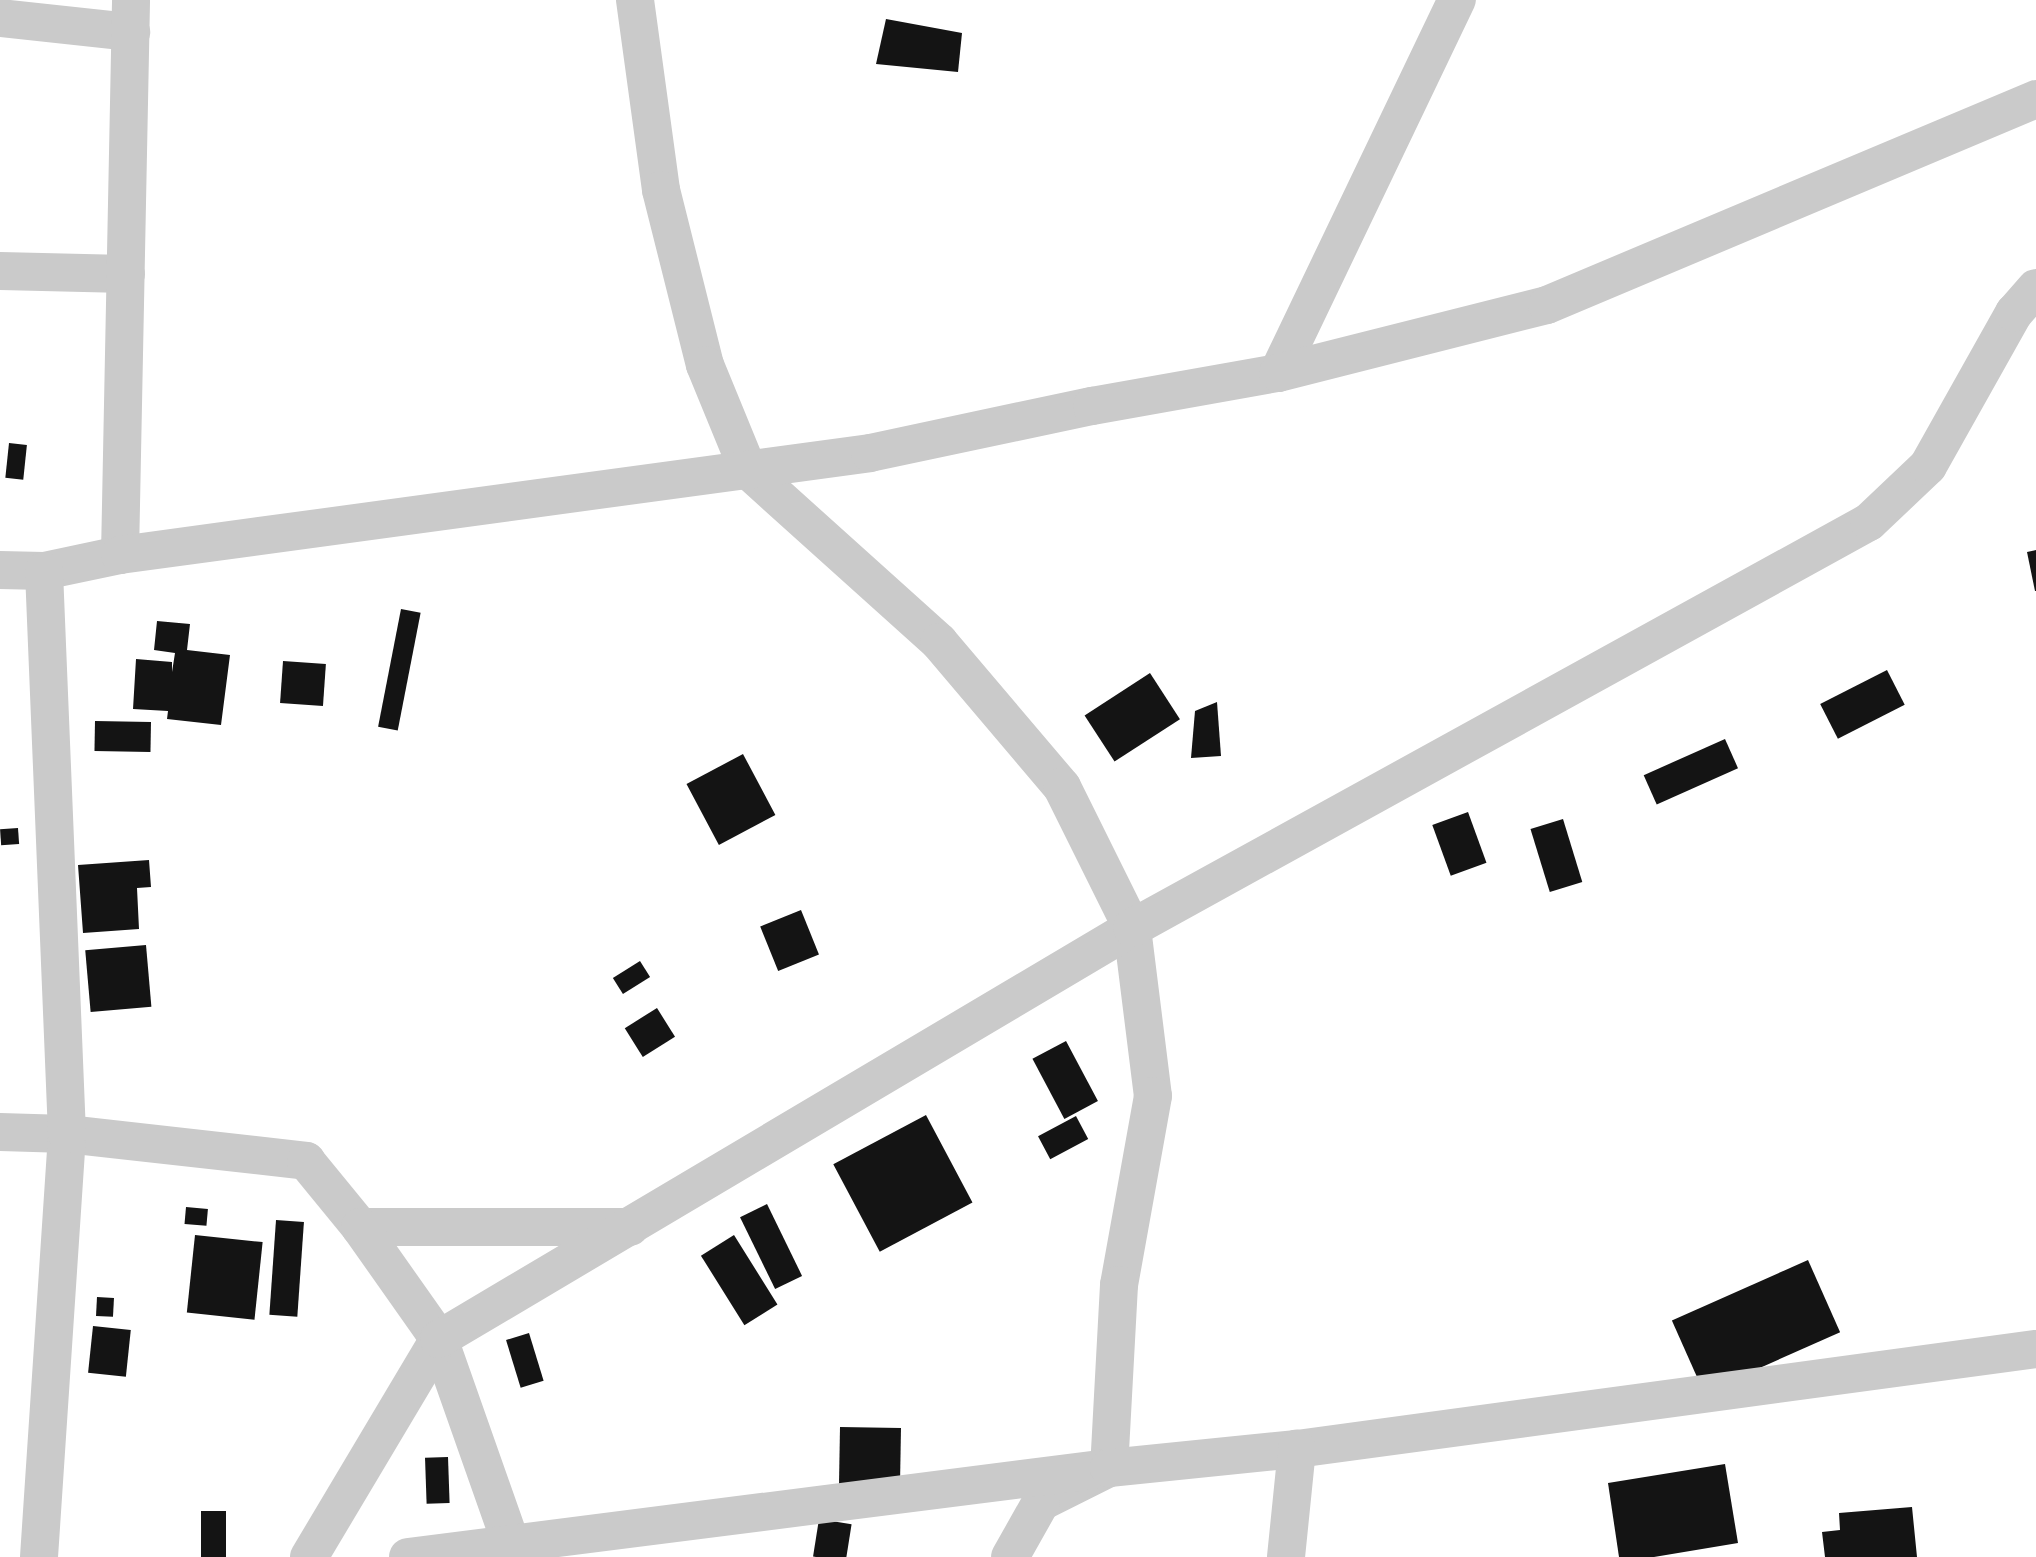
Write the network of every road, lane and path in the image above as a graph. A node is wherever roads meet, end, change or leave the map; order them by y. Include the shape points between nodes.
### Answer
1 (635, 0) edge
2 (1457, 0) edge
3 (131, 16) edge
4 (0, 19) edge
5 (2036, 100) edge
6 (0, 271) edge
7 (127, 274) junction
8 (2036, 288) edge
9 (1278, 373) junction
10 (748, 470) junction
11 (120, 555) junction
12 (0, 570) edge
13 (44, 570) junction
14 (1132, 928) junction
15 (0, 1132) edge
16 (66, 1134) junction
17 (360, 1227) junction
18 (631, 1227) junction
19 (439, 1339) junction
20 (2036, 1349) edge
21 (1297, 1449) junction
22 (1109, 1468) junction
23 (521, 1550) edge
24 (39, 1557) edge
25 (309, 1557) edge
26 (408, 1557) edge
27 (1010, 1557) edge
28 (1286, 1557) edge

1 - 10 street via 661,190 705,365
2 - 9 street
3 - 4 street
3 - 7 street
5 - 9 street via 1547,305
6 - 7 street
7 - 11 street
8 - 14 street via 2014,313 1928,466 1869,522
9 - 10 street via 870,453
10 - 11 street
10 - 14 street via 939,642 1062,787
11 - 13 street
12 - 13 street
13 - 16 street
14 - 18 street
14 - 22 street via 1153,1096 1119,1285
15 - 16 street
16 - 17 street via 306,1161
16 - 24 street
17 - 18 street
17 - 19 street
18 - 19 street
19 - 23 street
19 - 25 street
20 - 21 street
21 - 22 street
21 - 28 street
22 - 23 street
22 - 27 street via 1041,1502
23 - 26 street

